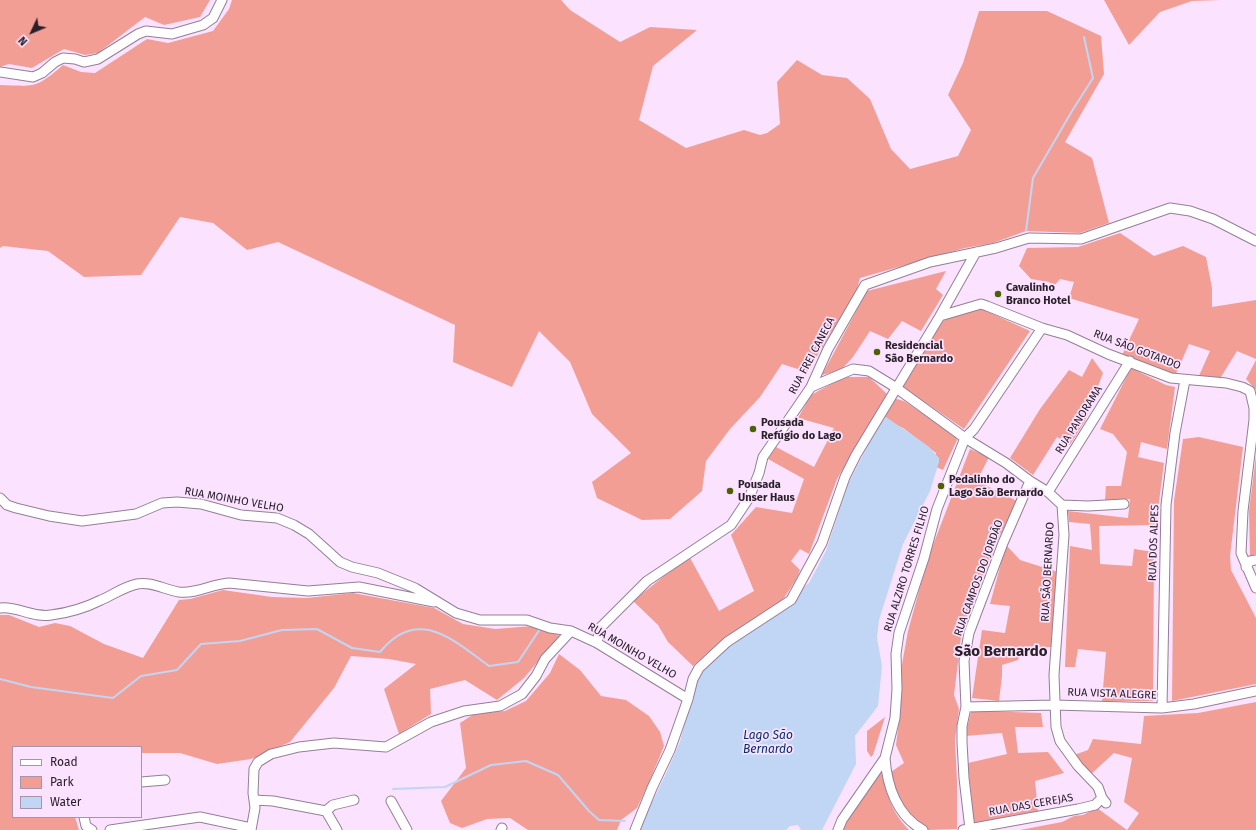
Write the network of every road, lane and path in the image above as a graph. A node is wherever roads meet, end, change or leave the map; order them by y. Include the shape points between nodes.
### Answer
1 (222, 0) edge
2 (0, 72) edge
3 (1256, 241) edge
4 (976, 252) junction
5 (940, 316) junction
6 (1042, 328) junction
7 (1130, 361) junction
8 (1185, 380) junction
9 (811, 387) junction
10 (896, 387) junction
11 (965, 438) junction
12 (1030, 481) junction
13 (1048, 492) junction
14 (0, 498) edge
15 (1124, 504) dead end
16 (1062, 505) junction
17 (1256, 560) edge
18 (1246, 567) junction
19 (1256, 588) edge
20 (437, 603) junction
21 (0, 608) edge
22 (571, 631) junction
23 (597, 642) junction
24 (1256, 691) edge
25 (688, 699) junction
26 (1054, 705) junction
27 (966, 707) junction
28 (1162, 708) junction
29 (884, 758) junction
30 (165, 780) dead end
31 (142, 782) edge
32 (254, 800) junction
33 (354, 800) dead end
34 (1104, 800) joint
35 (391, 801) dead end
36 (326, 812) junction
37 (84, 818) edge
38 (251, 829) edge
39 (966, 829) edge
40 (92, 830) edge
41 (110, 830) edge
42 (337, 830) edge
43 (406, 830) edge
44 (635, 830) edge
45 (838, 830) edge
46 (923, 830) edge

1 - 2 street via 212,18 203,24 172,34 152,30 141,33 98,59 84,62 63,58 42,73 30,77
3 - 4 street, RUA FREI CANECA via 1213,219 1190,211 1170,208 1081,239 1028,238
4 - 5 street
4 - 9 street, RUA FREI CANECA via 930,262 865,285 828,349
5 - 6 street, RUA SÃO GOTARDO via 981,304
5 - 10 street
6 - 7 street, RUA SÃO GOTARDO via 1067,335
6 - 11 street, RUA ALZIRO TORRES FILHO via 974,429
7 - 8 street, RUA SÃO GOTARDO via 1171,378
7 - 13 street, RUA PANORAMA
8 - 18 street, RUA SÃO GOTARDO via 1233,384 1246,389 1252,396 1254,420 1243,511 1242,553
8 - 28 street, RUA DOS ALPES via 1166,505
9 - 10 street via 853,369 869,371
9 - 23 street, RUA FREI CANECA via 763,456 749,498 731,525 647,581 600,628
10 - 11 street
10 - 25 street via 845,477 822,543 791,600 727,642 698,668
11 - 12 street via 1006,462
11 - 29 street, RUA ALZIRO TORRES FILHO via 937,508 924,558 899,633 896,654 895,718
12 - 13 street
12 - 27 street, RUA CAMPOS DO JORDÃO via 969,633 964,660
13 - 16 street
14 - 20 street, RUA MOINHO VELHO via 16,508 82,521 136,514 162,503 177,502 200,504 241,515 277,518 301,529 331,556 344,564 378,573 424,593
15 - 16 street
16 - 26 street, RUA SÃO BERNARDO via 1064,535
17 - 18 street via 1250,561
18 - 19 street, RUA SÃO GOTARDO
20 - 21 street via 359,587 308,591 225,584 188,593 145,583 129,586 80,608 50,616 31,615 8,607
20 - 22 street, RUA MOINHO VELHO via 456,613 480,620 528,620 550,628
22 - 23 street, RUA MOINHO VELHO
22 - 32 street via 545,659 522,694 500,706 464,711 431,722 386,747 334,743 299,747 271,754 258,762 254,769
23 - 25 street, RUA MOINHO VELHO
24 - 28 street, RUA VISTA ALEGRE
25 - 44 street via 670,750
26 - 27 street, RUA VISTA ALEGRE
26 - 28 street, RUA VISTA ALEGRE
26 - 34 street, RUA SÃO BERNARDO via 1060,741 1078,766 1098,787
27 - 39 street, RUA CAMPOS DO JORDÃO via 962,742
29 - 45 street, RUA ALZIRO TORRES FILHO via 842,820
29 - 46 street via 886,776 893,796 904,814
30 - 31 street
32 - 36 street via 273,801
32 - 38 street
33 - 36 street via 333,805
34 - 39 street, RUA DAS CEREJAS via 1078,809
35 - 43 street
36 - 42 street
37 - 40 street via 86,826
38 - 41 street via 200,817

